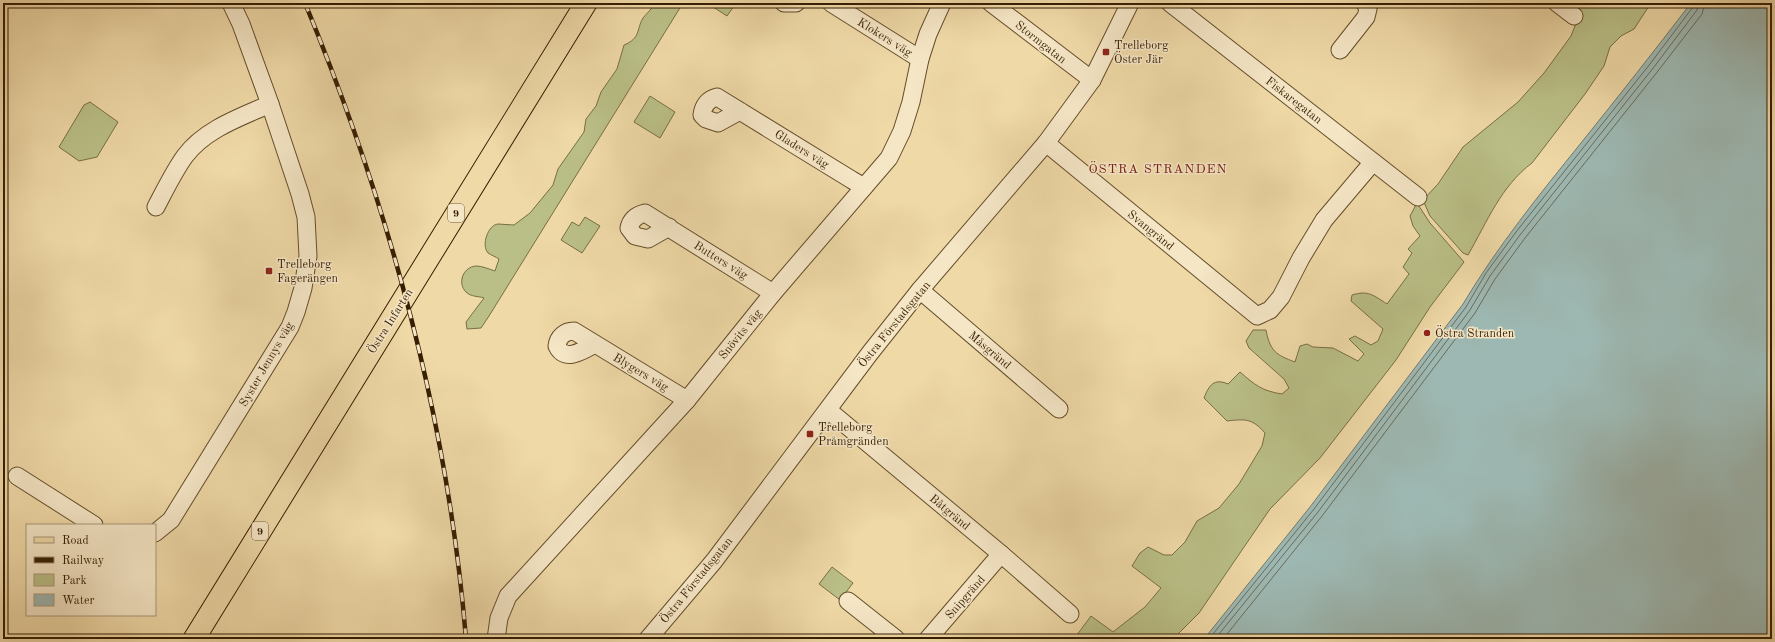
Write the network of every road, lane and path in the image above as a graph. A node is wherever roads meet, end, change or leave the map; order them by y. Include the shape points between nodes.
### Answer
1 (231, 3) edge
2 (586, 3) edge
3 (784, 3) edge
4 (796, 3) edge
5 (831, 3) edge
6 (942, 3) edge
7 (991, 3) edge
8 (1130, 3) edge
9 (1170, 3) edge
10 (1365, 3) edge
11 (1557, 3) edge
12 (1574, 16) dead end
13 (1340, 50) dead end
14 (920, 59) junction
15 (1092, 80) junction
16 (270, 104) junction
17 (740, 111) dead end
18 (1046, 143) junction
19 (1373, 162) junction
20 (864, 187) junction
21 (1418, 197) dead end
22 (156, 207) dead end
23 (668, 228) dead end
24 (920, 290) junction
25 (773, 293) junction
26 (595, 344) dead end
27 (687, 400) junction
28 (1059, 409) dead end
29 (828, 410) junction
30 (17, 476) dead end
31 (92, 524) edge
32 (156, 532) edge
33 (1001, 554) junction
34 (848, 600) dead end
35 (1070, 614) dead end
36 (194, 639) edge
37 (496, 639) edge
38 (649, 639) edge
39 (896, 639) edge
40 (928, 639) edge

1 - 16 street, Syster Jennys väg
2 - 36 main road, Östra Infarten / 9
3 - 4 street
5 - 14 street, Klokers väg
6 - 14 street, Snövits väg
7 - 15 street, Stormgatan
8 - 15 street, Östra Förstadsgatan
9 - 19 street, Fiskaregatan
10 - 13 street via 1368,9 1366,17
11 - 12 street
14 - 20 street, Snövits väg via 912,102 902,131 889,158
15 - 18 street, Östra Förstadsgatan
16 - 22 street via 219,127 200,141 185,156
16 - 32 street, Syster Jennys väg via 306,217 308,256 303,288 296,312 276,351 172,520
17 - 20 street, Gladers väg
18 - 19 street, Svangränd via 1257,316 1270,310 1281,297 1324,220
18 - 24 street, Östra Förstadsgatan
19 - 21 street, Fiskaregatan
20 - 25 street, Snövits väg
23 - 25 street, Butters väg
24 - 28 street, Måsgränd
24 - 29 street, Östra Förstadsgatan
25 - 27 street, Snövits väg
26 - 27 street, Blygers väg
27 - 37 street, Snövits väg via 508,596 499,618
29 - 33 street, Båtgränd
29 - 38 street, Östra Förstadsgatan via 714,561
30 - 31 street
33 - 35 street, Båtgränd
33 - 40 street, Snipgränd
34 - 39 street

